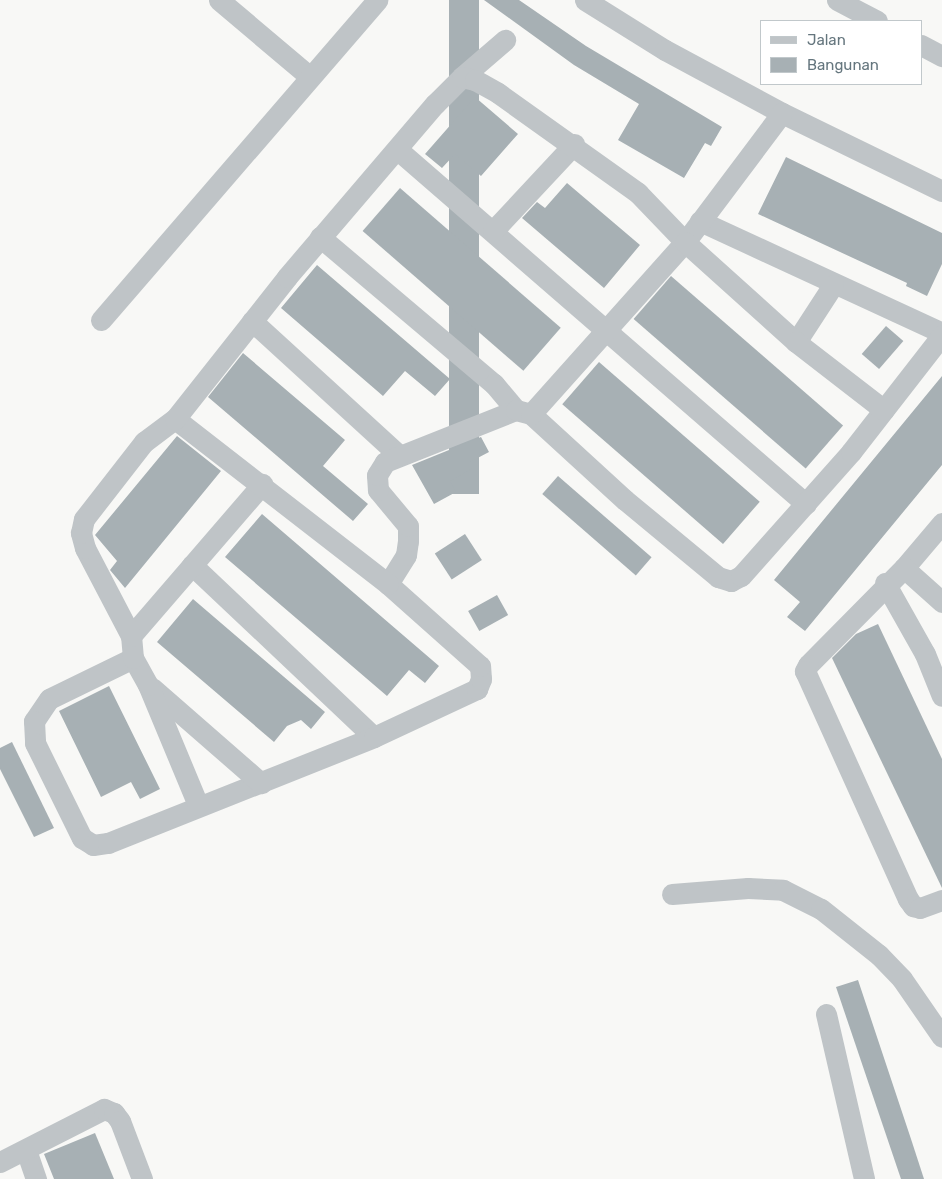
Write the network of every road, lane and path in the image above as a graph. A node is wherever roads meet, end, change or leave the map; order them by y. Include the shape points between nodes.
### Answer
1 (219, 0) edge
2 (377, 0) edge
3 (585, 0) edge
4 (837, 0) edge
5 (875, 20) edge
6 (505, 40) dead end
7 (922, 46) edge
8 (942, 56) edge
9 (310, 78) junction
10 (462, 78) junction
11 (782, 113) junction
12 (574, 144) junction
13 (398, 150) junction
14 (942, 191) edge
15 (700, 221) junction
16 (493, 231) junction
17 (320, 237) junction
18 (685, 242) junction
19 (833, 285) junction
20 (101, 320) dead end
21 (252, 321) junction
22 (606, 328) junction
23 (942, 334) edge
24 (796, 342) junction
25 (884, 410) junction
26 (524, 412) junction
27 (175, 419) junction
28 (399, 455) junction
29 (262, 484) junction
30 (806, 504) junction
31 (942, 523) edge
32 (192, 565) junction
33 (904, 568) junction
34 (885, 583) junction
35 (388, 584) junction
36 (942, 602) edge
37 (131, 636) junction
38 (933, 652) edge
39 (133, 658) junction
40 (148, 685) junction
41 (942, 696) edge
42 (374, 737) junction
43 (261, 783) junction
44 (198, 805) junction
45 (672, 894) dead end
46 (942, 900) edge
47 (826, 1014) dead end
48 (942, 1037) edge
49 (26, 1150) junction
50 (0, 1162) edge
51 (36, 1179) edge
52 (142, 1179) edge
53 (864, 1179) edge

1 - 9 street
2 - 9 street
3 - 11 street via 665,50
4 - 5 street
6 - 10 street
7 - 8 street
9 - 20 street
10 - 12 street via 483,84
10 - 13 street via 435,104
11 - 14 street
11 - 15 street
12 - 16 street
12 - 18 street via 638,193
13 - 16 street
13 - 17 street
15 - 18 street
15 - 19 street
16 - 22 street
17 - 21 street
17 - 26 street
18 - 22 street
18 - 24 street
19 - 23 street
19 - 24 street
21 - 27 street
21 - 28 street
22 - 26 street
22 - 30 street
23 - 25 street
24 - 25 street
25 - 30 street
26 - 28 street
26 - 30 street via 718,578 731,582 741,576
27 - 29 street
27 - 37 street via 144,442 84,519 81,533 85,548
28 - 35 street via 385,462 377,475 378,490 408,526 406,556
29 - 32 street
29 - 35 street
31 - 33 street
32 - 37 street
32 - 42 street
33 - 34 street
33 - 36 street
34 - 38 street
34 - 46 street via 808,664 806,671 908,899 913,906 920,908
35 - 42 street via 480,666 481,679 477,690
37 - 39 street
38 - 41 street
39 - 40 street
39 - 44 street via 48,699 34,721 35,743 82,838 94,845 108,843
40 - 43 street
40 - 44 street
42 - 43 street
43 - 44 street
45 - 48 street via 748,888 783,890 821,909 879,955 902,978
47 - 53 street
49 - 50 street
49 - 51 street
49 - 52 street via 104,1109 110,1110 120,1121

